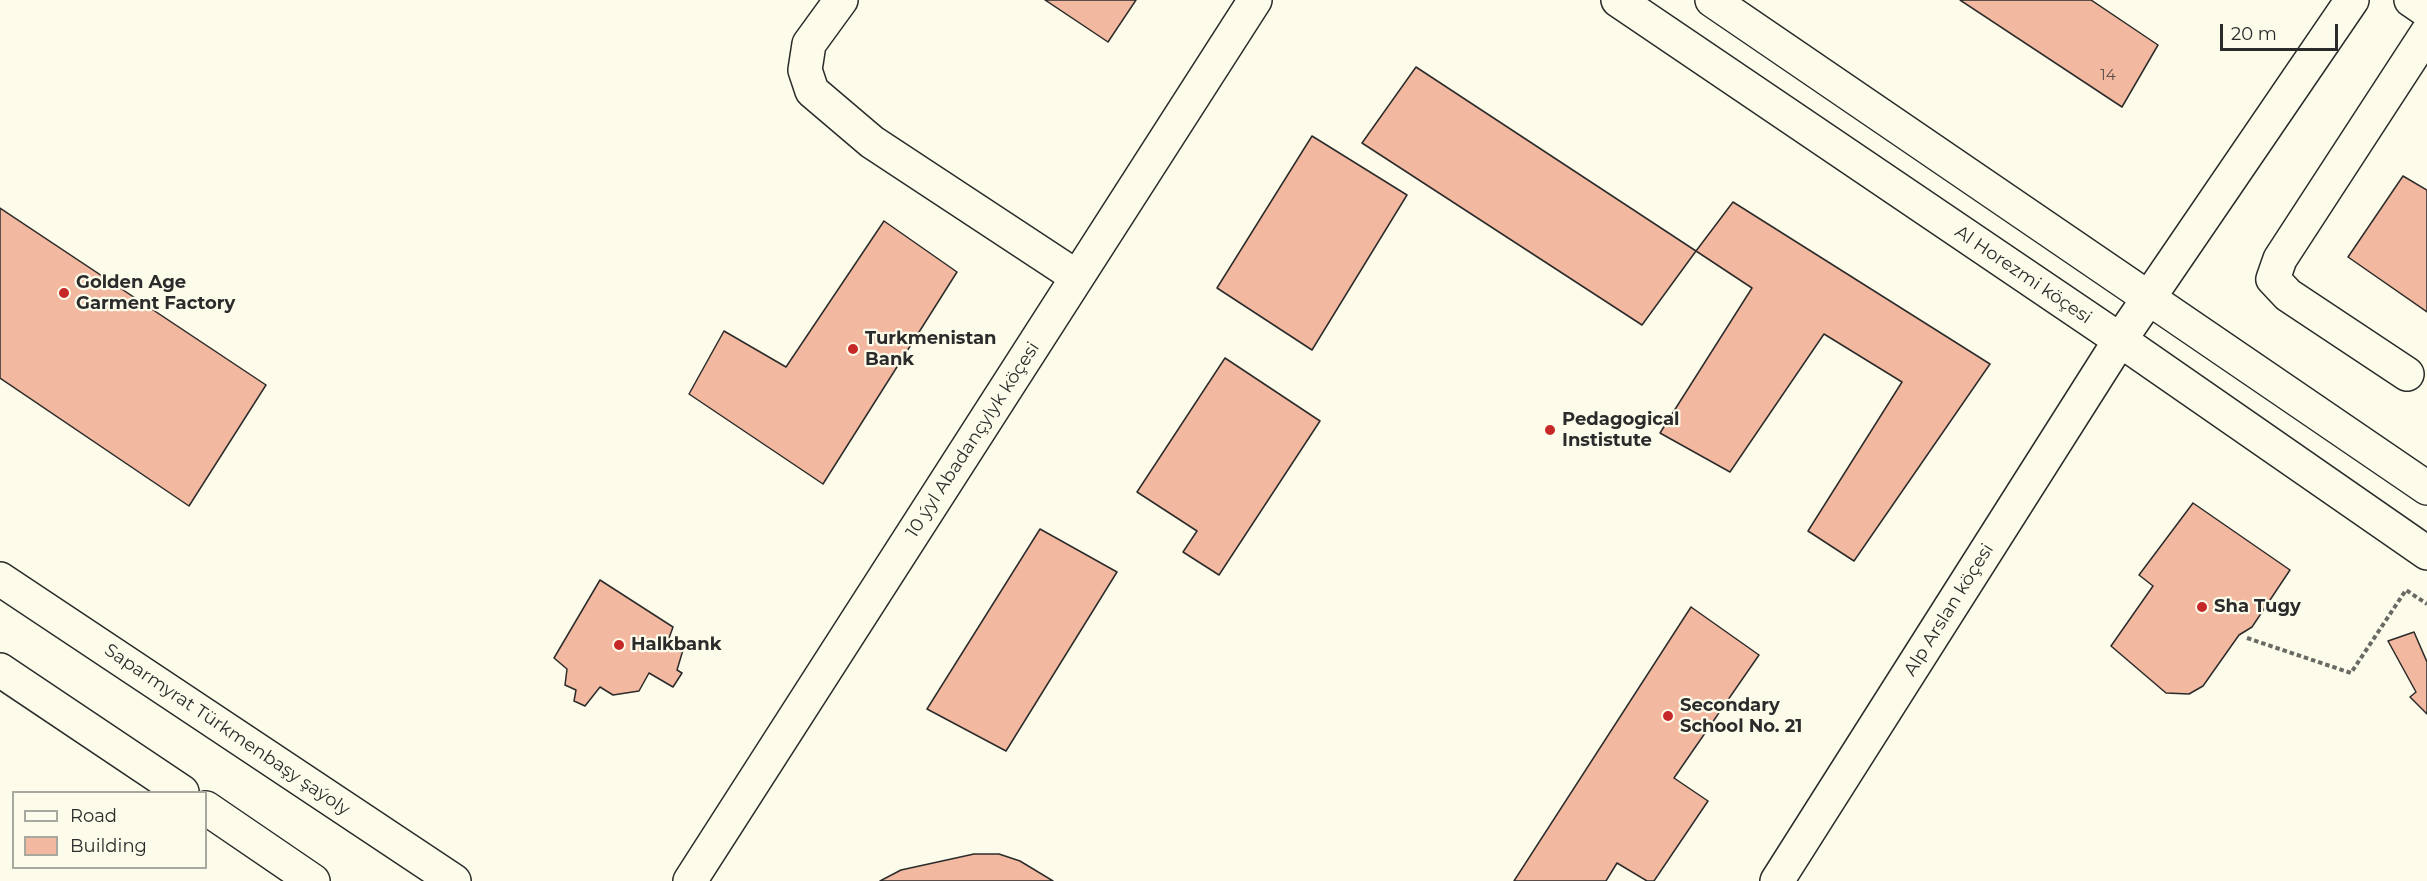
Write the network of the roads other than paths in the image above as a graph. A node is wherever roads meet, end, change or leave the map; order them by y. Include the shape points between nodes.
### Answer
1 (841, 0) edge
2 (1256, 0) edge
3 (1618, 0) edge
4 (1712, 0) edge
5 (2352, 0) edge
6 (2411, 0) edge
7 (2427, 11) edge
8 (2427, 33) edge
9 (1077, 277) junction
10 (2149, 297) junction
11 (2120, 340) junction
12 (2407, 374) dead end
13 (2427, 488) edge
14 (2427, 553) edge
15 (0, 579) edge
16 (0, 670) edge
17 (181, 791) edge
18 (207, 809) edge
19 (313, 881) edge
20 (454, 881) edge
21 (690, 881) edge
22 (1778, 881) edge

1 - 9 street via 809,44 804,70 813,91 872,142
2 - 9 street, 10 ýyl Abadançylyk köçesi
3 - 11 street, Al Horezmi köçesi
4 - 10 street
5 - 10 street, Alp Arslan köçesi
6 - 7 street
8 - 12 street via 2280,259 2273,279 2288,295
9 - 21 street, 10 ýyl Abadançylyk köçesi
10 - 11 street, Alp Arslan köçesi
10 - 13 street
11 - 14 street, Al Horezmi köçesi
11 - 22 street, Alp Arslan köçesi
15 - 20 street, Saparmyrat Türkmenbaşy şaýoly
16 - 17 street
18 - 19 street

